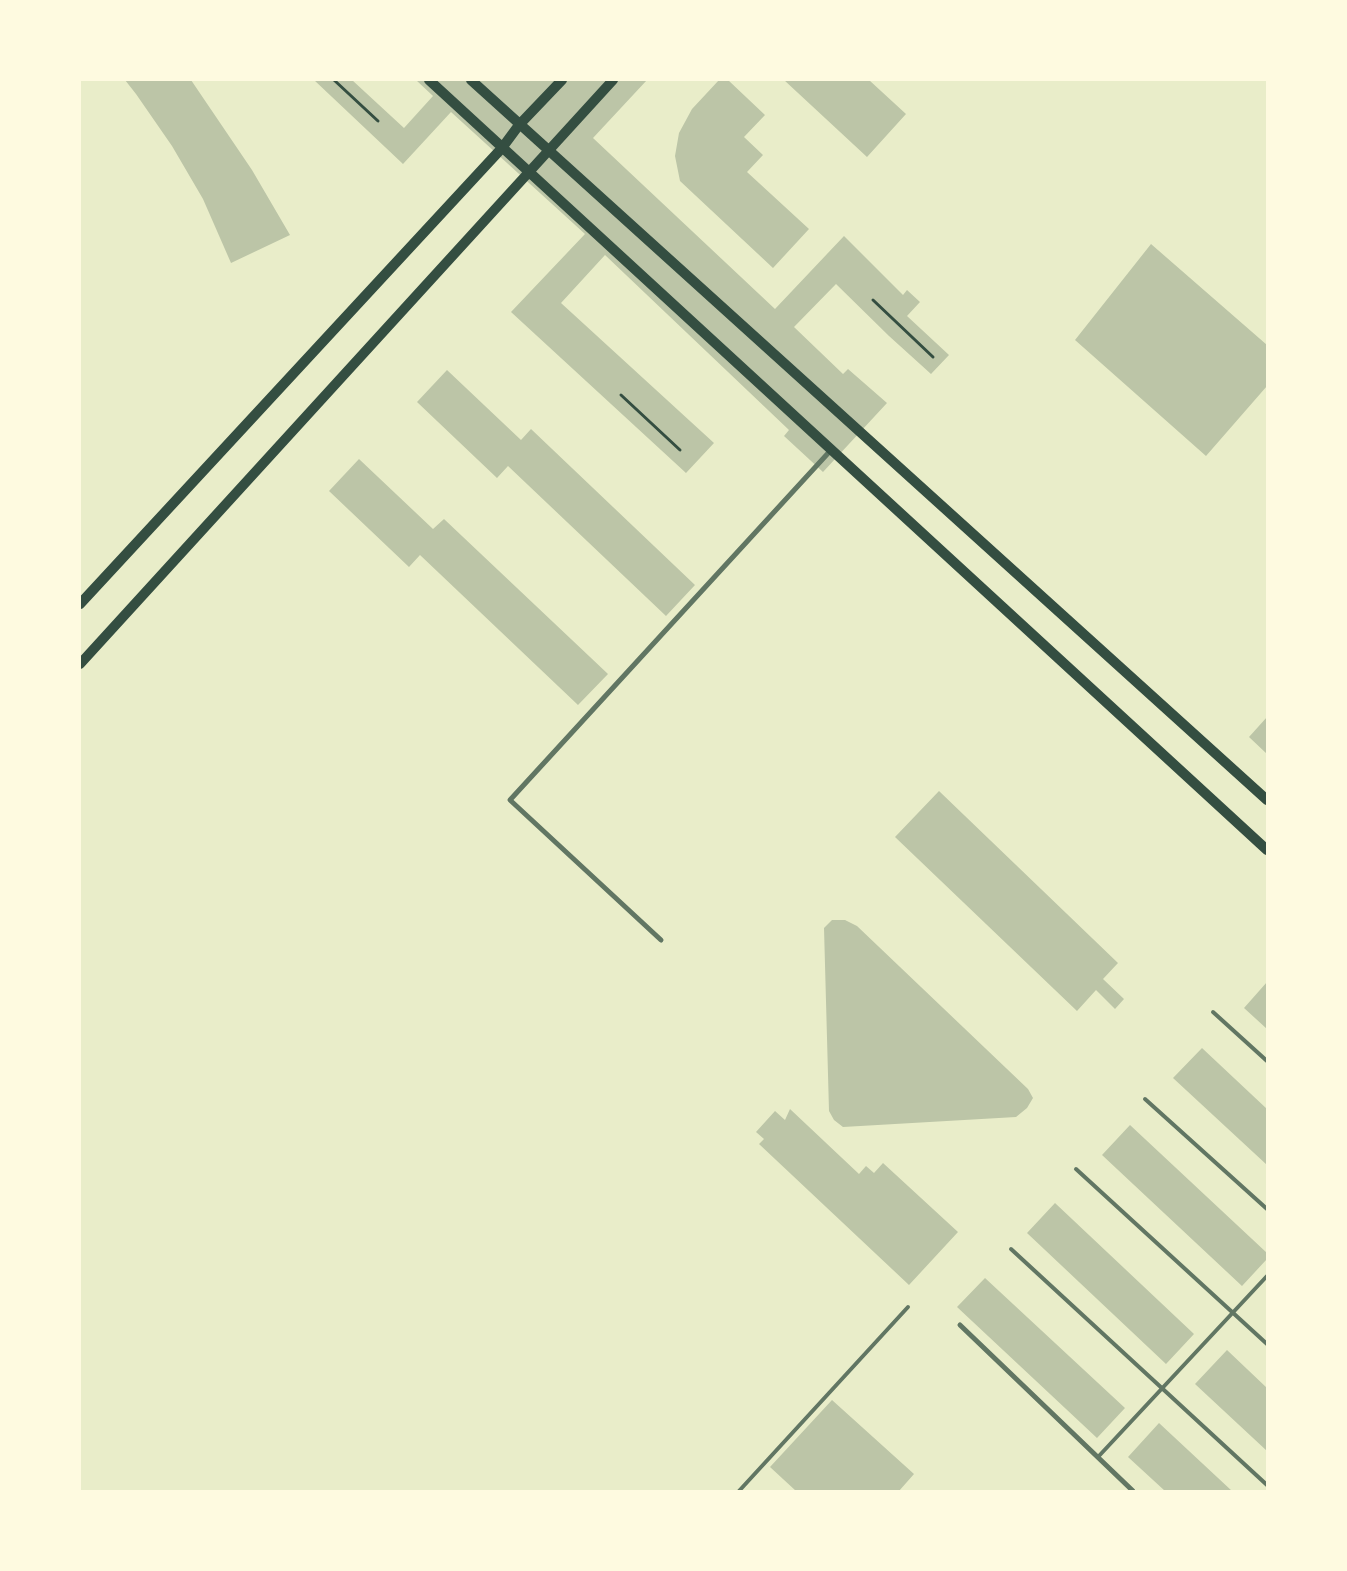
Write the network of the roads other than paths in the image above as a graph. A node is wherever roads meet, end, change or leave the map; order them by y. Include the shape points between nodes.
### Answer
1 (429, 80) edge
2 (471, 80) edge
3 (562, 80) edge
4 (612, 80) edge
5 (519, 125) junction
6 (502, 148) junction
7 (549, 149) junction
8 (529, 174) junction
9 (831, 450) junction
10 (80, 604) edge
11 (80, 664) edge
12 (1267, 800) edge
13 (1267, 850) edge
14 (661, 940) dead end
15 (1213, 1012) dead end
16 (1267, 1061) edge
17 (1145, 1098) dead end
18 (1076, 1170) dead end
19 (1267, 1209) edge
20 (1011, 1249) dead end
21 (1267, 1276) edge
22 (908, 1307) dead end
23 (1232, 1313) junction
24 (960, 1325) dead end
25 (1267, 1344) edge
26 (1162, 1388) junction
27 (1098, 1457) junction
28 (1267, 1485) edge
29 (739, 1491) edge
30 (1133, 1491) edge

1 - 6 main road
2 - 5 main road
3 - 5 main road
4 - 7 main road
5 - 6 main road
5 - 7 main road
6 - 8 main road
6 - 10 main road
7 - 8 main road
7 - 12 main road
8 - 9 main road
8 - 11 main road
9 - 13 main road
9 - 14 street via 510,800
15 - 16 lane
17 - 19 lane
18 - 23 lane
20 - 26 lane
21 - 23 lane
22 - 29 lane
23 - 25 lane
23 - 26 lane
24 - 27 street
26 - 27 lane
26 - 28 lane
27 - 30 street

